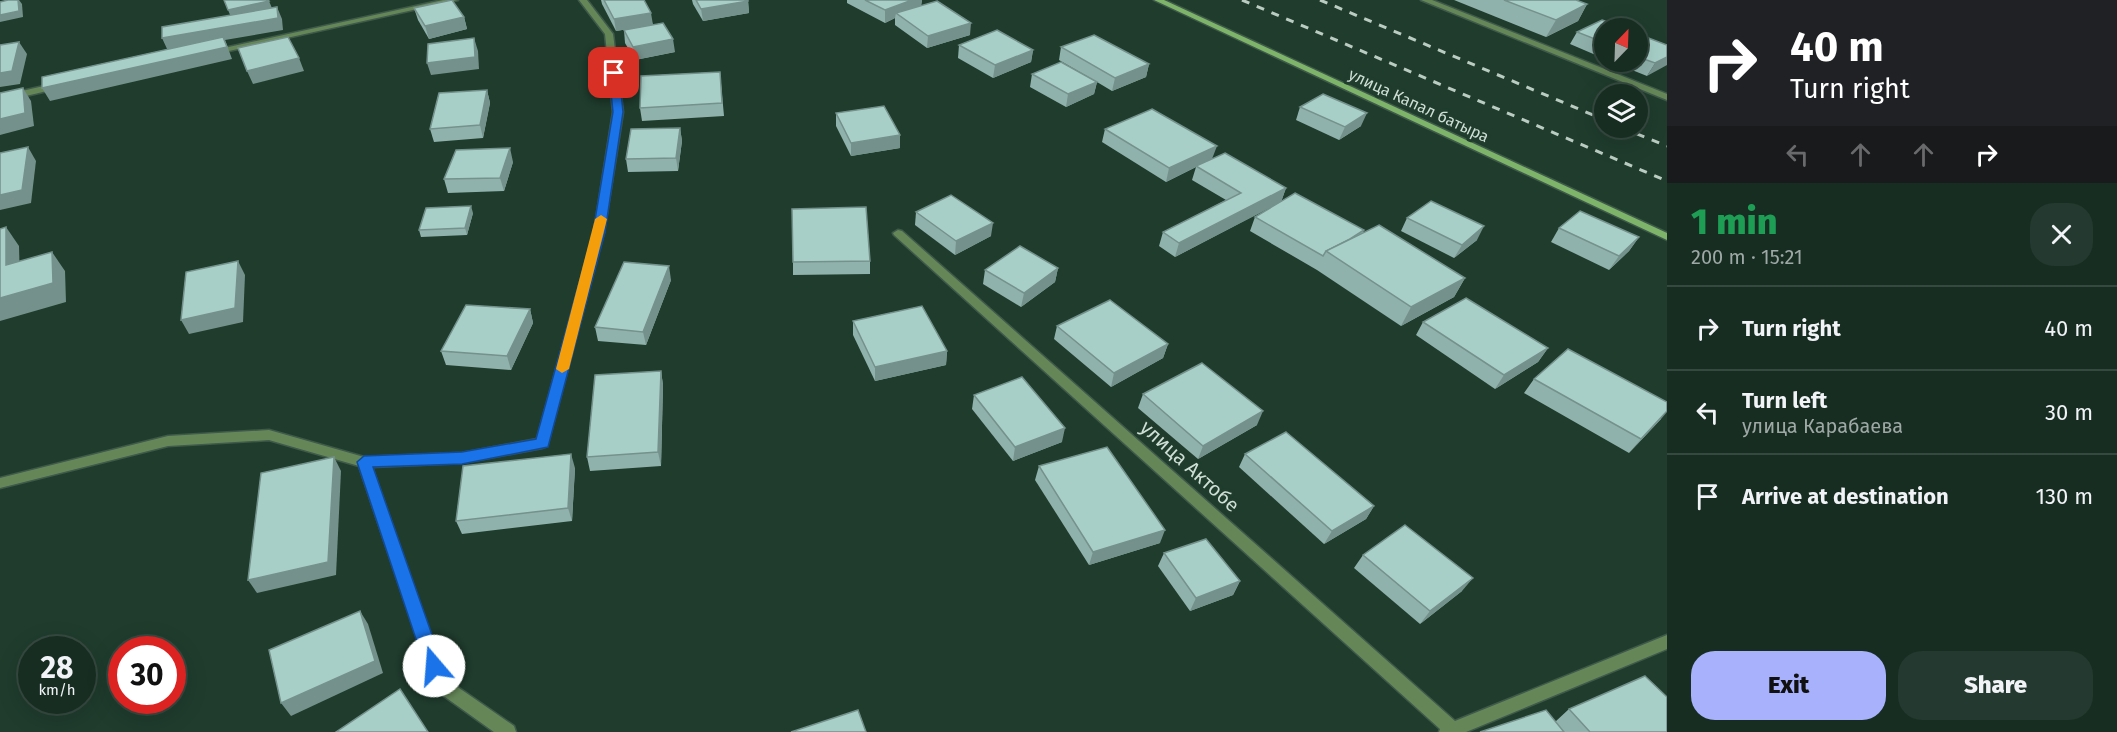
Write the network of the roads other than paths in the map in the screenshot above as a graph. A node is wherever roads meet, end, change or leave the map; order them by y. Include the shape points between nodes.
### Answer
1 (454, 0) edge
2 (583, 0) edge
3 (1158, 0) edge
4 (1425, 0) edge
5 (210, 53) edge
6 (70, 84) edge
7 (1667, 97) edge
8 (0, 99) edge
9 (898, 233) dead end
10 (1667, 237) edge
11 (364, 462) junction
12 (0, 483) edge
13 (1667, 642) edge
14 (1450, 731) edge
15 (508, 732) edge

1 - 5 street
2 - 11 street via 609,34 618,112 599,232 543,443 462,458
3 - 10 main road, улица Капал батыра
4 - 7 street
6 - 8 street
9 - 14 street, улица Актобе
11 - 12 street via 269,435 168,441
11 - 15 street via 440,684
13 - 14 street, улица Актобе

